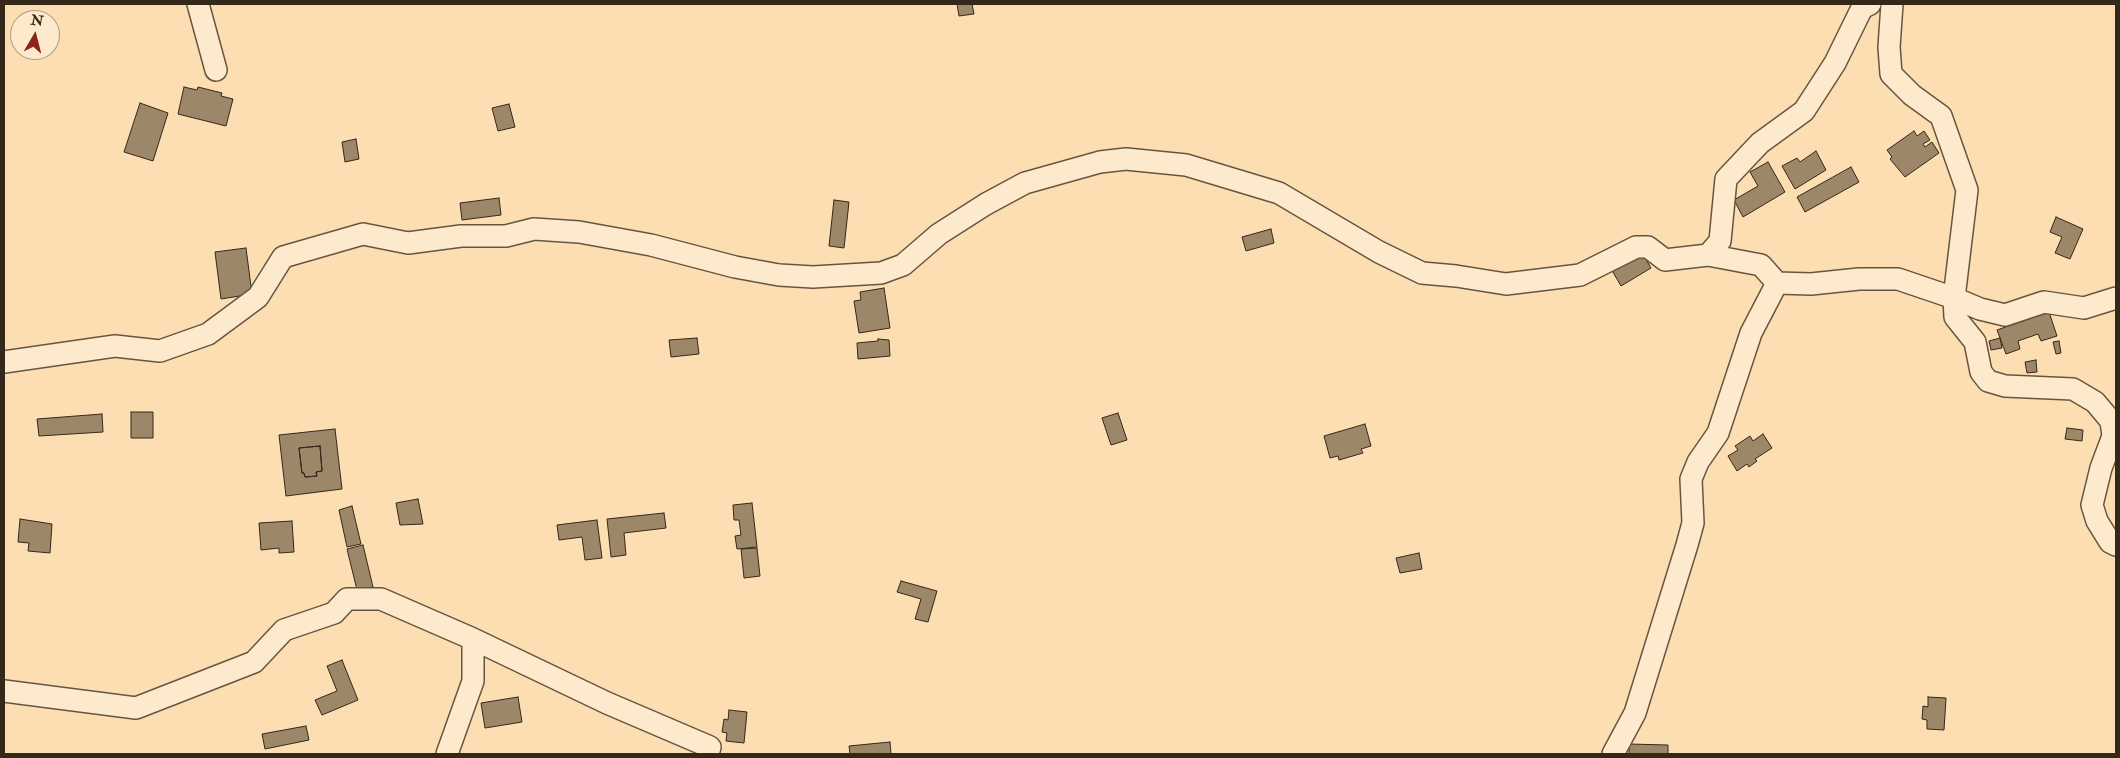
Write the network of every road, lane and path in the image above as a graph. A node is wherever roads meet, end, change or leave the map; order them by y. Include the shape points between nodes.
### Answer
1 (198, 4) edge
2 (1870, 4) edge
3 (1892, 4) edge
4 (216, 70) dead end
5 (1708, 255) junction
6 (1777, 282) junction
7 (1954, 298) junction
8 (2116, 298) edge
9 (4, 362) edge
10 (2116, 545) edge
11 (473, 639) junction
12 (4, 690) edge
13 (447, 754) edge
14 (708, 754) edge
15 (1613, 754) edge

1 - 4 street
2 - 5 street via 1862,8 1835,63 1804,111 1760,143 1726,179 1720,241
3 - 7 street via 1888,48 1892,74 1912,95 1941,116 1967,190
5 - 6 street via 1761,265
5 - 9 street via 1665,260 1648,247 1636,247 1580,275 1506,284 1422,273 1379,252 1279,192 1186,165 1126,159 1100,162 1025,183 940,234 903,265 881,273 779,276 651,245 579,232 534,229 506,236 460,236 408,242 363,234 282,258 258,297 208,334 160,350 115,346
6 - 7 street via 1811,284 1898,280
6 - 15 street via 1751,333 1718,433 1698,462 1691,479 1693,523 1687,545 1634,713
7 - 8 street via 2005,315 2044,302 2084,308
7 - 10 street via 1955,318 1975,342 1981,372 1988,381 2005,386 2073,389 2095,402 2112,421 2113,436 2092,505 2097,521 2110,542
11 - 12 street via 382,599 347,599 334,613 284,630 254,662 136,708
11 - 13 street via 473,681
11 - 14 street via 607,703 710,747

